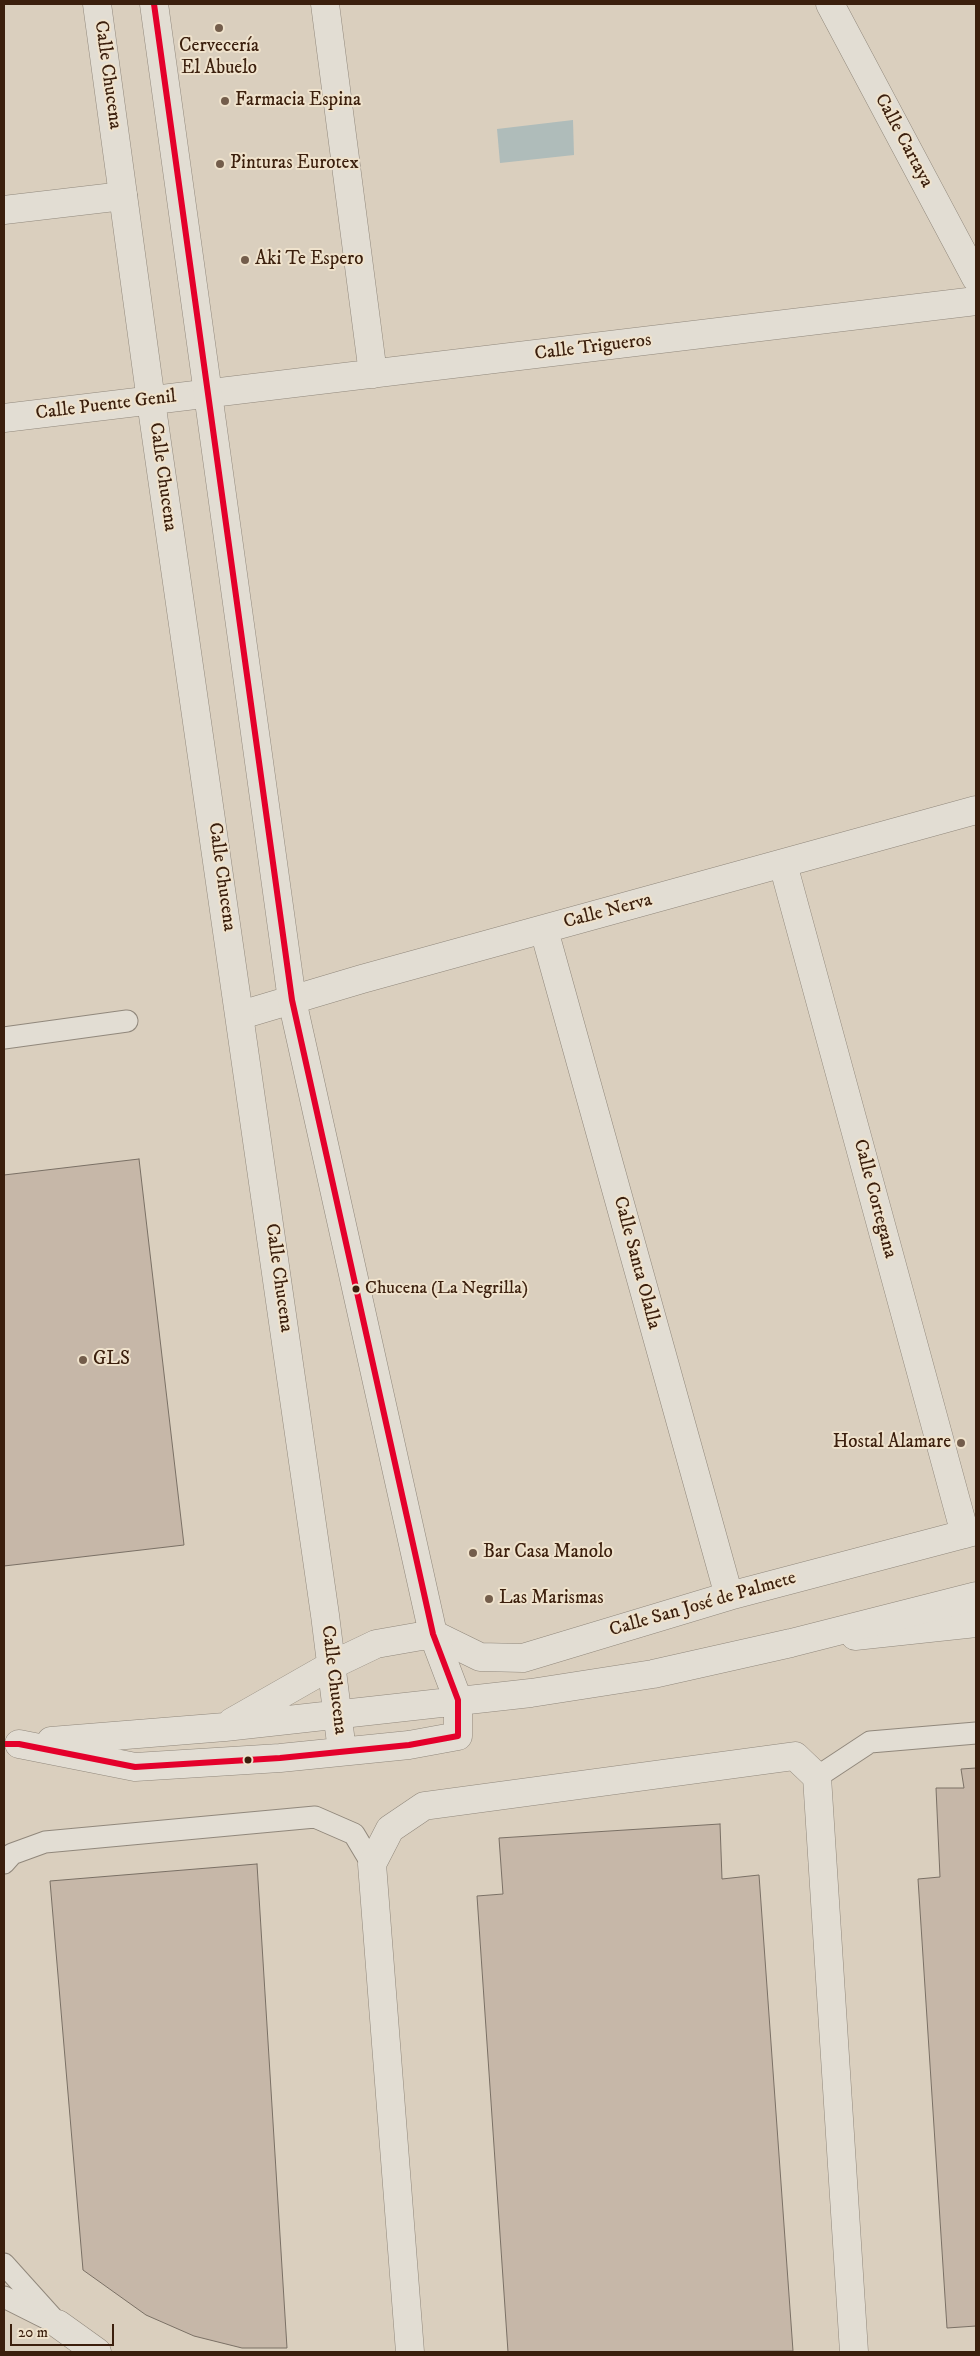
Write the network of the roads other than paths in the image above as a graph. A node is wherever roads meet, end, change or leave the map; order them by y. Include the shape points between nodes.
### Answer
1 (97, 4) edge
2 (154, 4) edge
3 (325, 4) edge
4 (830, 4) edge
5 (123, 196) junction
6 (4, 210) edge
7 (976, 278) edge
8 (976, 301) edge
9 (373, 374) junction
10 (209, 394) junction
11 (151, 401) junction
12 (4, 418) edge
13 (976, 810) edge
14 (783, 864) junction
15 (544, 930) junction
16 (292, 1000) junction
17 (241, 1015) junction
18 (127, 1021) dead end
19 (4, 1038) edge
20 (971, 1533) edge
21 (728, 1596) junction
22 (976, 1596) edge
23 (976, 1622) edge
24 (433, 1634) junction
25 (791, 1642) junction
26 (332, 1665) junction
27 (458, 1700) junction
28 (338, 1715) junction
29 (225, 1727) junction
30 (976, 1733) edge
31 (8, 1744) edge
32 (342, 1751) junction
33 (817, 1777) junction
34 (4, 1863) edge
35 (372, 1864) junction
36 (4, 2264) edge
37 (4, 2297) edge
38 (58, 2324) junction
39 (97, 2352) edge
40 (410, 2352) edge
41 (854, 2352) edge

1 - 5 street, Calle Chucena
2 - 10 street
3 - 9 street
4 - 7 street, Calle Cartaya
5 - 6 street
5 - 11 street, Calle Chucena
8 - 9 street, Calle Trigueros
9 - 10 street, Calle Trigueros
10 - 11 street, Calle Puente Genil
10 - 16 street
11 - 12 street, Calle Puente Genil
11 - 17 street, Calle Chucena
13 - 14 street, Calle Nerva
14 - 15 street, Calle Nerva
14 - 20 street, Calle Cortegana
15 - 16 street, Calle Nerva
15 - 21 street, Calle Santa Olalla
16 - 17 street, Calle Nerva
16 - 24 street
17 - 26 street, Calle Chucena
18 - 19 lane
20 - 21 street, Calle San José de Palmete
21 - 24 street, Calle San José de Palmete via 523,1658 480,1657
22 - 25 street
23 - 25 street
24 - 26 street via 376,1644
24 - 27 street
25 - 27 street via 653,1674 531,1693
26 - 28 street, Calle Chucena
26 - 29 street
27 - 28 street
27 - 32 street via 458,1736 409,1745
28 - 29 street
28 - 32 street, Calle Chucena
29 - 31 street
30 - 33 lane via 870,1742
31 - 32 street via 135,1767
33 - 35 street via 795,1756 424,1806 390,1829
33 - 41 street
34 - 35 lane via 12,1854 45,1842 315,1817 354,1834
35 - 40 street
36 - 38 lane
37 - 38 lane
38 - 39 street

